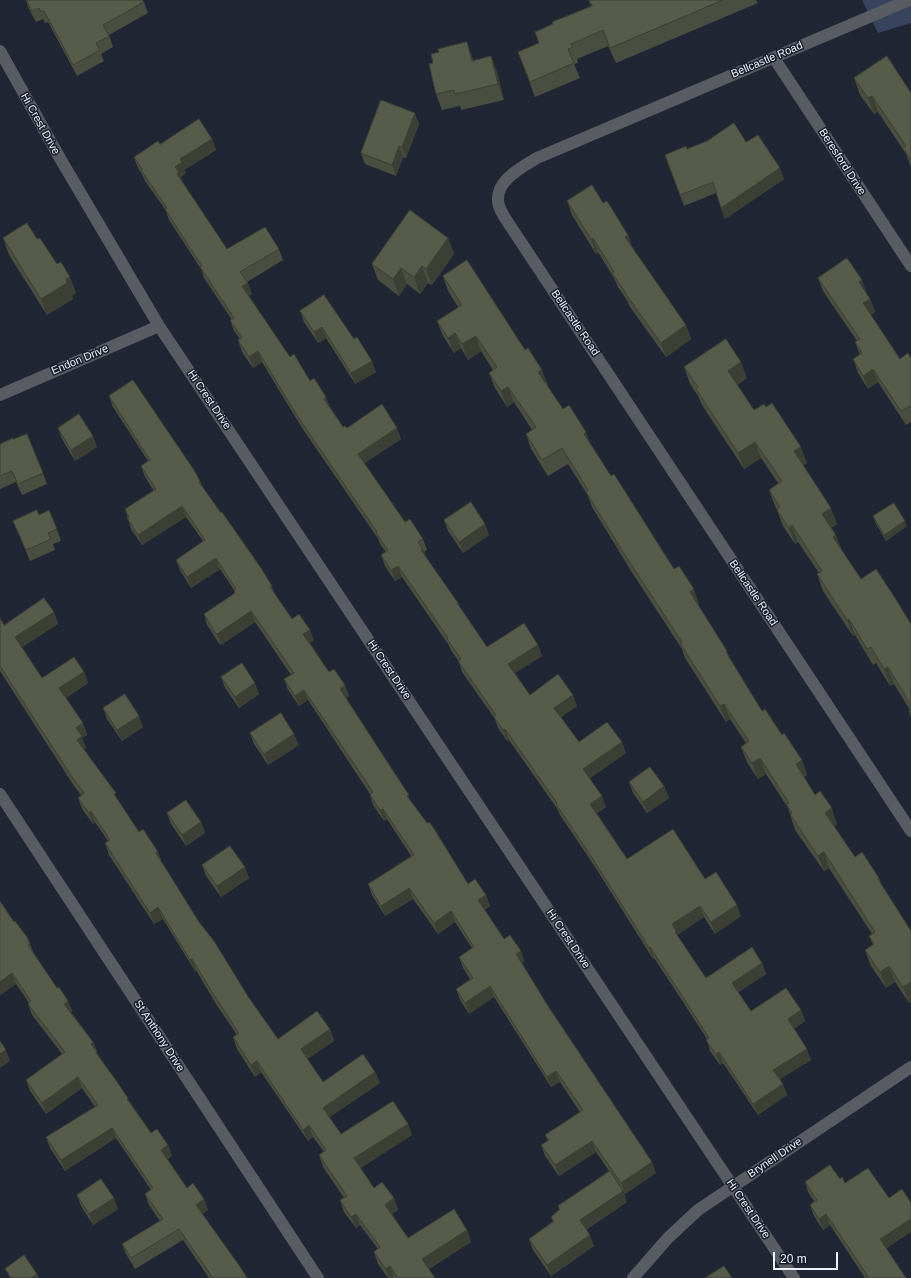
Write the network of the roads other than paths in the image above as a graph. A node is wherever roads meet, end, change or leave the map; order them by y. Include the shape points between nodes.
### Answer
1 (909, 0) edge
2 (0, 51) edge
3 (774, 58) junction
4 (911, 266) edge
5 (159, 326) junction
6 (0, 395) edge
7 (0, 794) edge
8 (911, 831) edge
9 (911, 1067) edge
10 (732, 1186) junction
11 (318, 1278) edge
12 (633, 1278) edge
13 (794, 1278) edge

1 - 3 street, Bellcastle Road
2 - 5 street, Hi Crest Drive
3 - 4 street, Beresford Drive
3 - 8 street, Bellcastle Road via 536,158 505,180 499,190 499,206
5 - 6 street, Endon Drive
5 - 10 street, Hi Crest Drive
7 - 11 street, St Anthony Drive
9 - 10 street, Brynell Drive
10 - 12 street, Brynell Drive via 698,1210 673,1233
10 - 13 street, Hi Crest Drive

